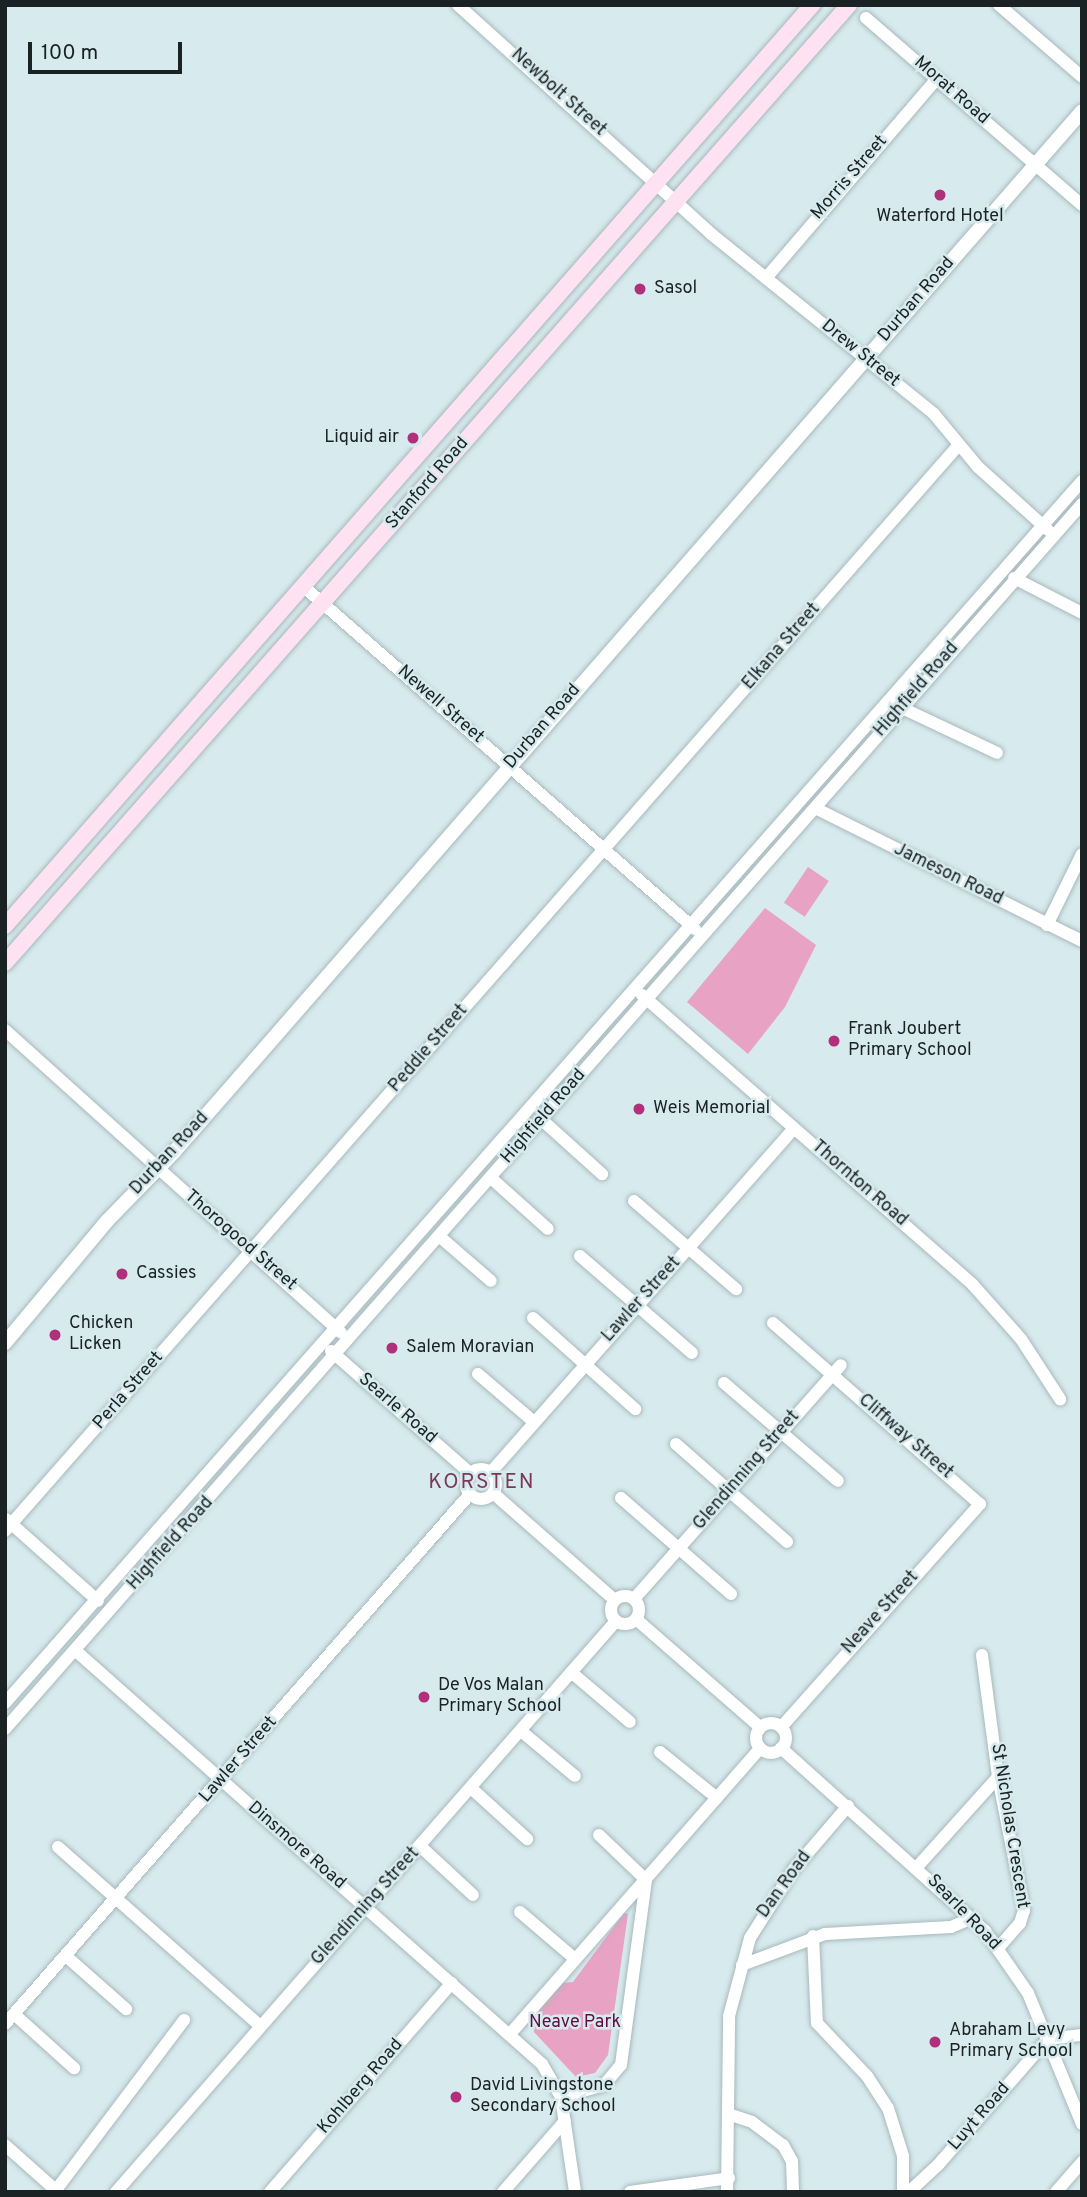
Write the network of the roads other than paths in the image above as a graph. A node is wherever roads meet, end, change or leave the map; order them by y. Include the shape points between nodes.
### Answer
1 (458, 5) edge
2 (812, 5) edge
3 (849, 5) edge
4 (999, 5) edge
5 (866, 18) dead end
6 (1082, 76) edge
7 (936, 79) junction
8 (1082, 111) edge
9 (1035, 164) junction
10 (657, 182) junction
11 (675, 200) junction
12 (1082, 205) edge
13 (766, 278) junction
14 (866, 359) junction
15 (958, 446) junction
16 (1082, 481) edge
17 (1082, 504) edge
18 (1043, 526) junction
19 (1054, 535) junction
20 (1014, 578) junction
21 (303, 586) junction
22 (323, 603) junction
23 (1082, 612) edge
24 (902, 708) junction
25 (997, 753) dead end
26 (509, 765) junction
27 (815, 808) junction
28 (606, 849) junction
29 (1082, 854) edge
30 (691, 925) junction
31 (1047, 925) junction
32 (5, 926) edge
33 (702, 935) junction
34 (1082, 941) edge
35 (5, 963) edge
36 (635, 989) junction
37 (648, 1000) junction
38 (5, 1030) edge
39 (542, 1119) junction
40 (794, 1128) junction
41 (158, 1169) junction
42 (603, 1174) dead end
43 (491, 1178) junction
44 (634, 1201) dead end
45 (548, 1229) dead end
46 (440, 1237) junction
47 (688, 1248) junction
48 (252, 1250) junction
49 (580, 1256) dead end
50 (491, 1281) dead end
51 (736, 1289) dead end
52 (636, 1307) junction
53 (533, 1318) dead end
54 (773, 1322) dead end
55 (338, 1329) junction
56 (349, 1340) junction
57 (5, 1343) edge
58 (325, 1343) junction
59 (692, 1353) dead end
60 (336, 1356) junction
61 (585, 1364) junction
62 (836, 1370) junction
63 (478, 1374) dead end
64 (724, 1383) dead end
65 (283, 1391) junction
66 (1060, 1399) dead end
67 (297, 1400) junction
68 (635, 1409) dead end
69 (534, 1422) junction
70 (781, 1434) junction
71 (676, 1444) dead end
72 (491, 1472) junction
73 (470, 1474) junction
74 (838, 1481) dead end
75 (731, 1490) junction
76 (493, 1493) junction
77 (470, 1494) junction
78 (621, 1498) dead end
79 (978, 1500) joint
80 (7, 1524) edge
81 (787, 1542) dead end
82 (679, 1549) junction
83 (731, 1594) dead end
84 (634, 1599) junction
85 (615, 1600) junction
86 (98, 1601) junction
87 (636, 1619) junction
88 (616, 1621) junction
89 (76, 1651) junction
90 (982, 1655) dead end
91 (571, 1672) junction
92 (5, 1703) edge
93 (630, 1723) dead end
94 (760, 1727) junction
95 (781, 1727) junction
96 (5, 1729) edge
97 (521, 1731) junction
98 (760, 1748) junction
99 (781, 1748) junction
100 (660, 1752) dead end
101 (575, 1776) dead end
102 (998, 1777) junction
103 (221, 1780) junction
104 (471, 1788) junction
105 (717, 1798) junction
106 (848, 1806) junction
107 (598, 1835) dead end
108 (527, 1839) dead end
109 (421, 1846) junction
110 (58, 1847) dead end
111 (917, 1867) junction
112 (646, 1880) junction
113 (473, 1895) dead end
114 (117, 1899) junction
115 (365, 1907) junction
116 (520, 1912) dead end
117 (972, 1918) junction
118 (813, 1936) junction
119 (998, 1948) junction
120 (67, 1957) junction
121 (575, 1959) junction
122 (742, 1965) junction
123 (452, 1983) junction
124 (126, 2009) dead end
125 (10, 2019) edge
126 (184, 2020) dead end
127 (260, 2026) junction
128 (510, 2034) junction
129 (1082, 2035) edge
130 (1048, 2039) junction
131 (74, 2068) dead end
132 (561, 2097) junction
133 (728, 2113) junction
134 (565, 2121) junction
135 (1082, 2124) edge
136 (5, 2145) edge
137 (1082, 2162) edge
138 (729, 2178) junction
139 (57, 2191) edge
140 (116, 2192) edge
141 (270, 2192) edge
142 (503, 2192) edge
143 (575, 2192) edge
144 (630, 2192) edge
145 (727, 2192) edge
146 (793, 2192) edge
147 (904, 2192) edge
148 (909, 2192) edge
149 (1056, 2192) edge

1 - 10 street, Newbolt Street
2 - 10 main road, Stanford Road
3 - 11 main road, Stanford Road
4 - 6 street
5 - 7 street, Morat Road
7 - 9 street, Morat Road
7 - 13 street, Morris Street
8 - 9 street, Durban Road
9 - 12 street, Morat Road
9 - 14 street, Durban Road
10 - 11 street, Drew Street
10 - 21 main road, Stanford Road
11 - 13 street, Drew Street
11 - 22 main road, Stanford Road
13 - 14 street, Drew Street
14 - 15 street, Drew Street via 933,414
14 - 26 street, Durban Road
15 - 18 street, Drew Street
15 - 28 street, Elkana Street
16 - 18 street, Highfield Road
17 - 19 street, Highfield Road
18 - 19 street, Drew Street
18 - 30 street, Highfield Road
19 - 20 street, Highfield Road
20 - 23 street
20 - 24 street, Highfield Road
21 - 22 street, Newell Street
21 - 32 main road, Stanford Road
22 - 26 street, Newell Street
22 - 35 main road, Stanford Road
24 - 25 street
24 - 27 street, Highfield Road
26 - 28 street, Newell Street
26 - 41 street, Durban Road
27 - 31 street, Jameson Road
27 - 33 street, Highfield Road
28 - 30 street, Newell Street
28 - 48 street, Peddie Street
29 - 31 street
30 - 33 street, Newell Street
30 - 36 street, Highfield Road
31 - 34 street, Jameson Road
33 - 37 street, Highfield Road
36 - 37 street, Thornton Road
36 - 55 street, Highfield Road
37 - 39 street, Highfield Road
37 - 40 street, Thornton Road
38 - 41 street, Thorogood Street
39 - 42 street
39 - 43 street, Highfield Road
40 - 47 street, Lawler Street
40 - 66 street, Thornton Road via 973,1284 1021,1339
41 - 48 street, Thorogood Street
41 - 57 street, Durban Road via 108,1220
43 - 45 street
43 - 46 street, Highfield Road
44 - 47 street
46 - 50 street
46 - 56 street, Highfield Road
47 - 51 street
47 - 52 street, Lawler Street
48 - 55 street, Thorogood Street
48 - 80 street, Perla Street
49 - 52 street
52 - 59 street
52 - 61 street, Lawler Street
53 - 61 street
54 - 62 street
55 - 56 street, Thorogood Street
55 - 58 street, Highfield Road
56 - 60 street, Highfield Road
58 - 60 street, Searle Road
58 - 65 street, Highfield Road
60 - 67 street, Highfield Road
60 - 73 street, Searle Road
61 - 68 street
61 - 69 street, Lawler Street
62 - 70 street, Glendinning Street
62 - 79 street, Cliffway Street
63 - 69 street
64 - 70 street
65 - 67 street
65 - 86 street, Highfield Road
67 - 89 street, Highfield Road
69 - 72 street, Lawler Street
70 - 74 street
70 - 75 street, Glendinning Street
71 - 75 street
72 - 73 street via 480,1468
72 - 76 street
73 - 77 street via 466,1484
75 - 81 street
75 - 82 street, Glendinning Street
76 - 77 street via 482,1499
76 - 85 street
77 - 103 street, Lawler Street
78 - 82 street
79 - 95 street, Neave Street via 978,1509 964,1526
80 - 86 street
82 - 83 street
82 - 84 street, Glendinning Street
84 - 85 street
84 - 87 street via 639,1609
85 - 88 street via 611,1611
86 - 92 street, Highfield Road
87 - 88 street via 626,1624
87 - 94 street
88 - 91 street, Glendinning Street
89 - 96 street, Highfield Road
89 - 103 street, Dinsmore Road
90 - 102 street, St Nicholas Crescent
91 - 93 street
91 - 97 street, Glendinning Street
94 - 95 street via 770,1723
94 - 98 street via 756,1735
95 - 99 street via 785,1735
97 - 101 street
97 - 104 street, Glendinning Street
98 - 99 street via 773,1752
98 - 105 street
99 - 106 street, Searle Road
100 - 105 street
102 - 111 street
102 - 119 street, St Nicholas Crescent via 1024,1910 1020,1923
103 - 114 street, Lawler Street
103 - 115 street, Dinsmore Road
104 - 108 street
104 - 109 street, Glendinning Street
105 - 112 street
106 - 111 street, Searle Road
106 - 122 street, Dan Road via 765,1908
107 - 112 street
109 - 113 street
109 - 115 street, Glendinning Street
110 - 114 street
111 - 117 street, Searle Road
112 - 121 street
112 - 132 street via 621,2065 604,2085
114 - 120 street, Lawler Street
114 - 127 street
115 - 123 street, Dinsmore Road
115 - 127 street, Glendinning Street
116 - 121 street
117 - 118 street via 951,1927
117 - 119 street, Searle Road
118 - 122 street
118 - 147 street via 817,2023 867,2076 888,2108 903,2156
119 - 130 street, Searle Road via 1028,1993
120 - 124 street
120 - 125 street, Lawler Street
121 - 128 street
122 - 133 street, Dan Road via 729,2016
123 - 128 street, Dinsmore Road
123 - 141 street, Kohlberg Road
125 - 131 street
126 - 139 street
127 - 140 street, Glendinning Street
128 - 132 street, Dinsmore Road via 542,2064
129 - 130 street
130 - 135 street, Searle Road
130 - 148 street, Luyt Road
132 - 134 street, Dinsmore Road
133 - 138 street, Dan Road
133 - 146 street via 752,2122 783,2145 792,2161
134 - 142 street
134 - 143 street, Dinsmore Road
136 - 139 street
137 - 149 street
138 - 144 street
138 - 145 street, Dan Road

